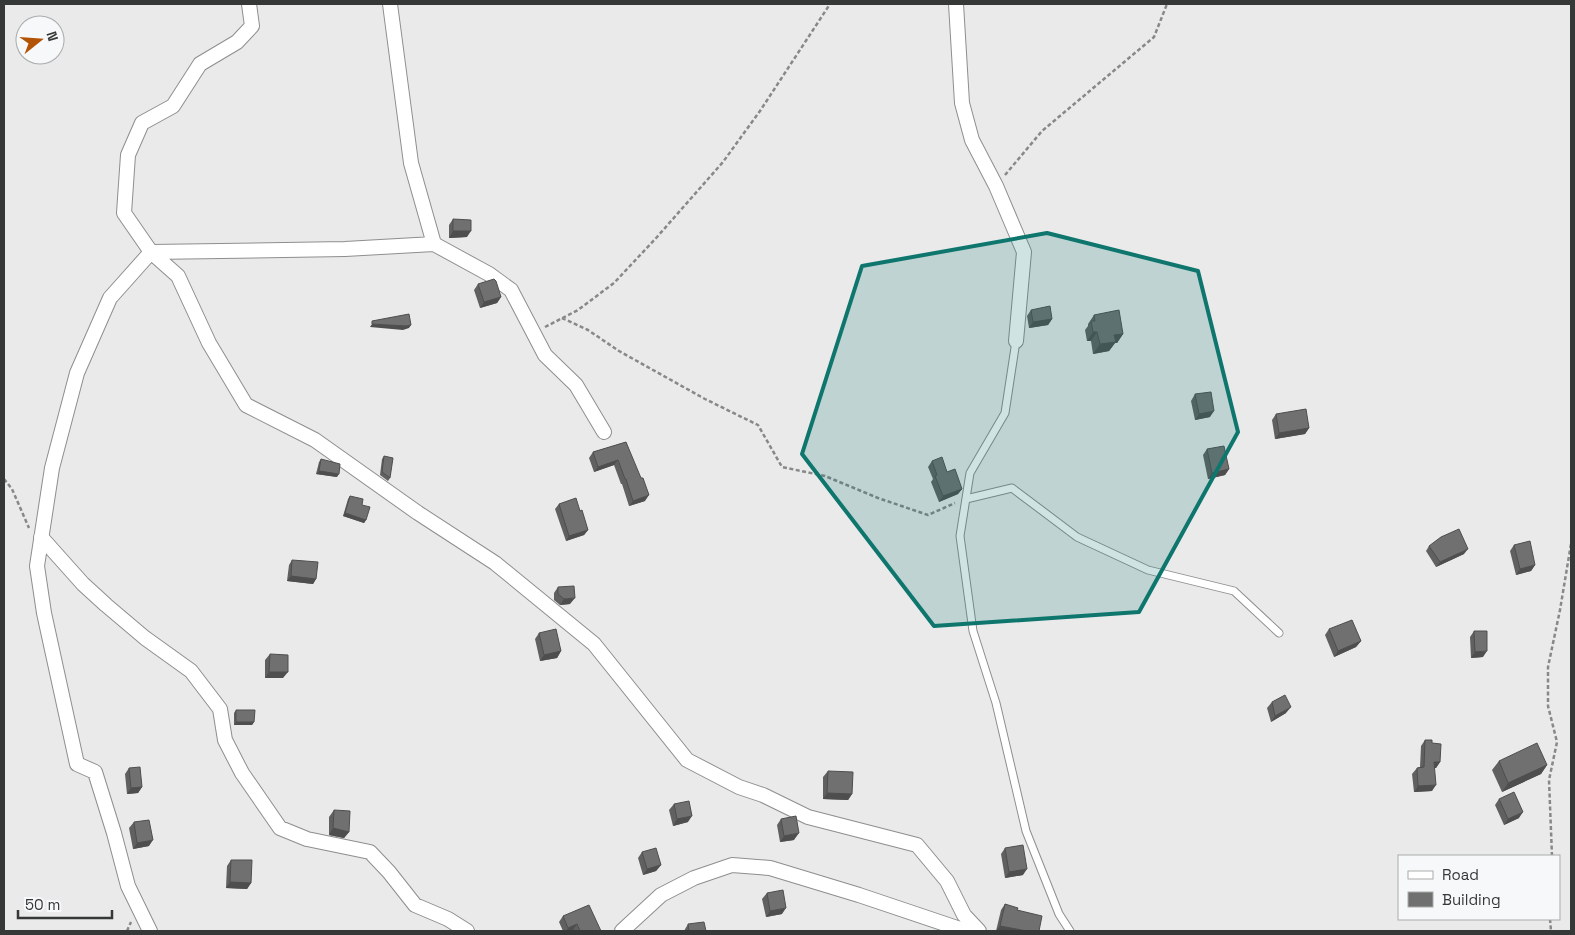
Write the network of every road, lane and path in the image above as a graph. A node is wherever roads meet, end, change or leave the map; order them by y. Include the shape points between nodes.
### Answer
1 (249, 4) edge
2 (390, 4) edge
3 (830, 4) edge
4 (956, 4) edge
5 (1167, 4) edge
6 (996, 186) junction
7 (434, 244) junction
8 (151, 252) junction
9 (562, 318) junction
10 (533, 333) junction
11 (1016, 341) joint
12 (604, 432) dead end
13 (4, 479) edge
14 (966, 499) junction
15 (36, 537) junction
16 (1571, 544) edge
17 (1279, 633) dead end
18 (1552, 855) edge
19 (150, 931) edge
20 (467, 931) edge
21 (622, 931) edge
22 (966, 931) edge
23 (979, 931) edge
24 (1070, 931) edge

1 - 8 street via 252,26 237,42 200,64 173,106 142,124 128,155 124,213
2 - 7 street via 411,163
3 - 9 path via 723,162 614,283
4 - 6 street via 962,103 972,140
5 - 6 path via 1154,37 1042,132
6 - 11 street via 1024,252
7 - 8 street
7 - 10 street via 489,274 510,290
8 - 15 street via 110,298 77,372
8 - 23 street via 178,276 209,342 246,405 315,440 502,570 594,644 687,760 808,817 917,845 948,881 964,915
9 - 10 path
9 - 14 path via 705,399 758,425 782,466 825,476 928,515
10 - 12 street via 545,354 576,385
11 - 14 lane via 1005,412 970,473
13 - 15 path
14 - 17 lane via 1012,488 1077,537 1148,570 1234,592
14 - 24 lane via 960,536 973,631 996,703 1026,831 1059,914
15 - 19 street via 41,594 77,764 95,772 128,886
15 - 20 street via 106,605 191,671 220,709 225,740 233,757 280,828 307,839 370,852 415,905
16 - 18 path via 1548,668 1548,706 1557,742 1549,780
21 - 22 street via 662,895 694,878 732,865 770,868

